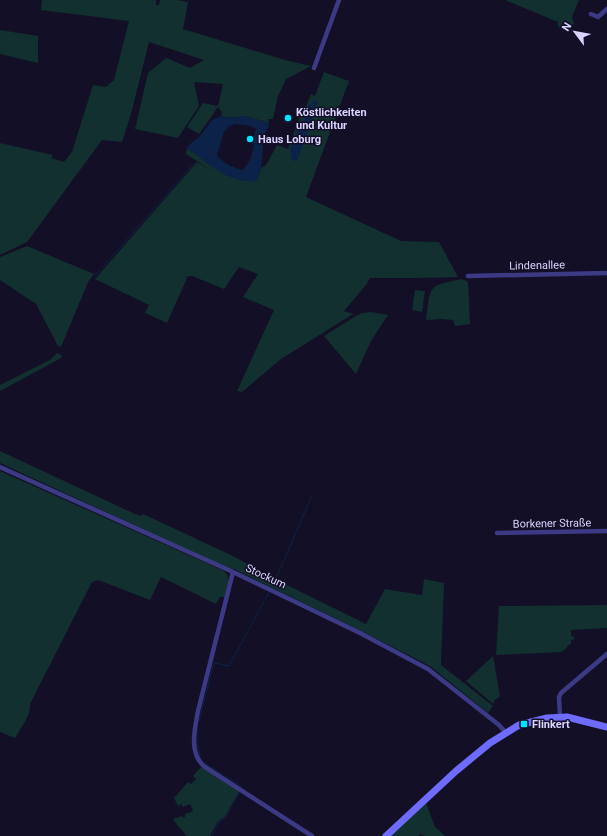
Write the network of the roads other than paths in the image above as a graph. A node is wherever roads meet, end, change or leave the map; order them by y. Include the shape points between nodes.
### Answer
1 (339, 0) edge
2 (607, 9) edge
3 (591, 14) dead end
4 (314, 68) dead end
5 (607, 273) edge
6 (468, 276) dead end
7 (0, 468) edge
8 (607, 531) edge
9 (496, 533) dead end
10 (233, 572) junction
11 (607, 654) edge
12 (560, 718) junction
13 (607, 727) edge
14 (506, 733) junction
15 (312, 836) edge
16 (386, 836) edge

1 - 4 street
2 - 3 street via 598,17
5 - 6 street, Lindenallee
7 - 10 street, Stockum
8 - 9 street, Borkener Straße
10 - 14 street, Stockum via 333,619 428,669
10 - 15 street via 198,711 194,733 196,754 205,767
11 - 12 street via 561,692
12 - 13 street via 577,719
12 - 14 street via 528,722
14 - 16 street via 452,774

